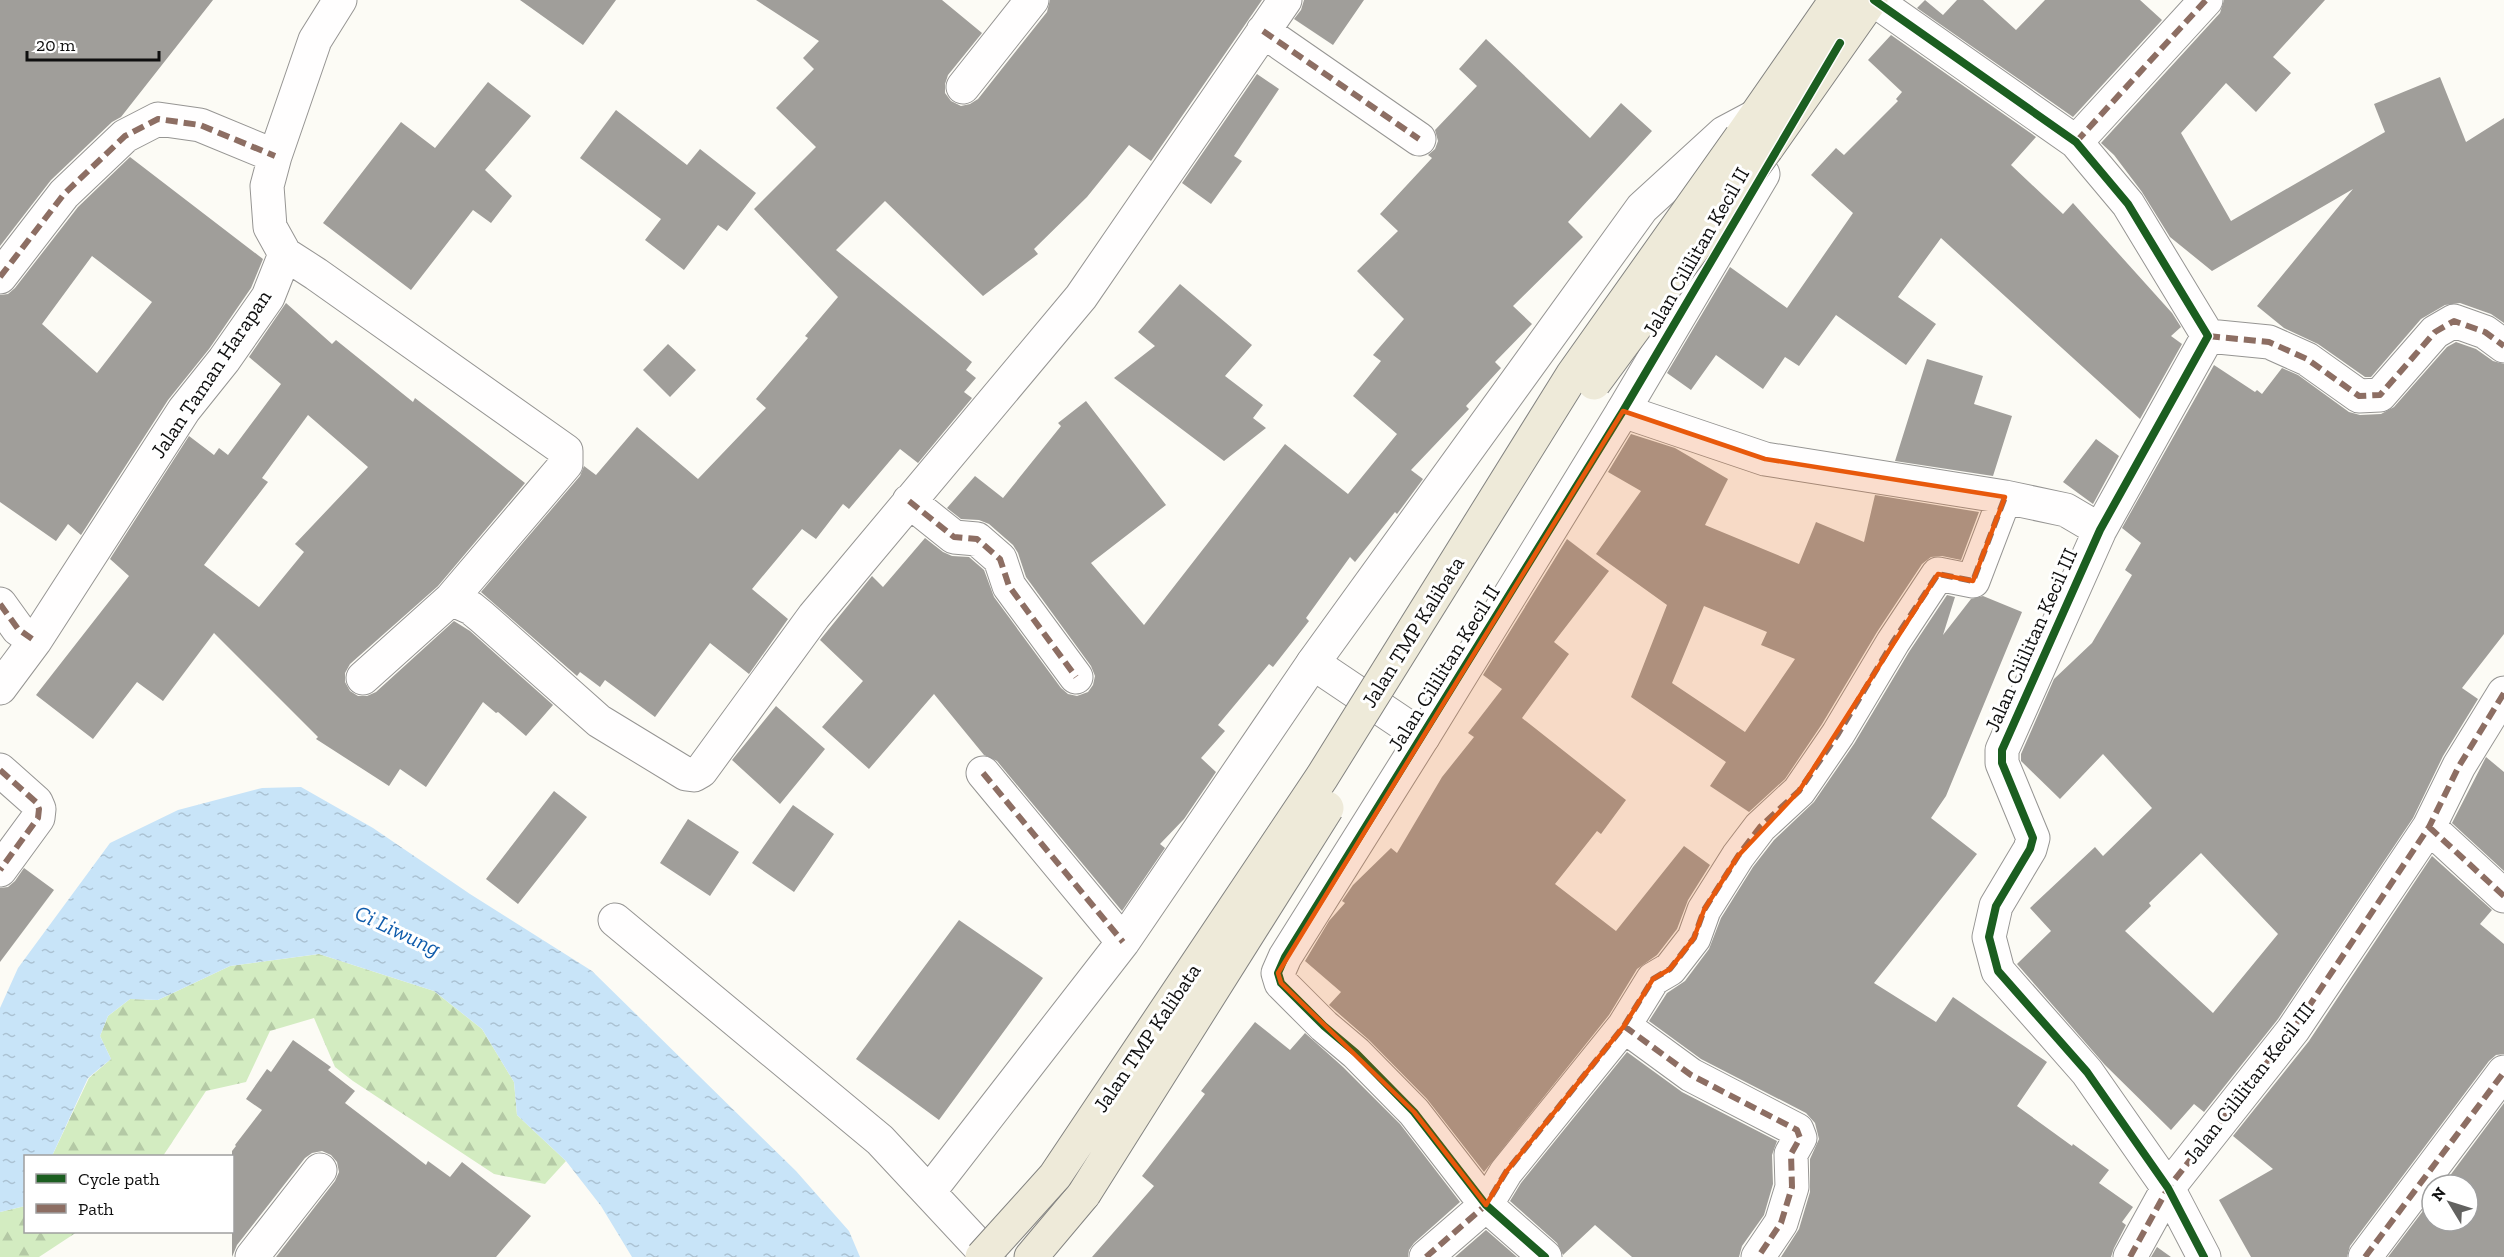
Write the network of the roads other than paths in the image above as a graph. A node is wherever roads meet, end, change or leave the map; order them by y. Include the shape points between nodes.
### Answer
1 (340, 0) edge
2 (1032, 0) edge
3 (1285, 0) edge
4 (1836, 0) edge
5 (1873, 0) edge
6 (2206, 0) edge
7 (1263, 31) junction
8 (1840, 43) junction
9 (963, 87) dead end
10 (1754, 134) junction
11 (1419, 139) dead end
12 (2076, 142) junction
13 (275, 156) junction
14 (285, 254) junction
15 (0, 277) edge
16 (2208, 336) junction
17 (2504, 346) edge
18 (1623, 411) junction
19 (2005, 497) junction
20 (909, 501) junction
21 (2100, 530) junction
22 (451, 599) junction
23 (0, 604) edge
24 (35, 641) junction
25 (1313, 663) junction
26 (1076, 677) dead end
27 (363, 678) dead end
28 (0, 688) edge
29 (2504, 693) edge
30 (1423, 736) junction
31 (0, 770) edge
32 (983, 773) dead end
33 (2429, 827) junction
34 (0, 870) edge
35 (2504, 896) edge
36 (615, 920) dead end
37 (1123, 942) junction
38 (1624, 1026) junction
39 (2504, 1072) edge
40 (320, 1170) dead end
41 (2168, 1188) junction
42 (929, 1192) junction
43 (1486, 1205) junction
44 (252, 1257) edge
45 (982, 1257) edge
46 (989, 1257) edge
47 (1031, 1257) edge
48 (1426, 1257) edge
49 (1545, 1257) edge
50 (1758, 1257) edge
51 (2130, 1257) edge
52 (2204, 1257) edge
53 (2365, 1257) edge

1 - 13 street via 315,40
2 - 9 street
3 - 7 street
4 - 10 main road, Jalan TMP Kalibata
5 - 8 main road, Jalan TMP Kalibata
5 - 12 street
6 - 12 street
7 - 11 street
7 - 20 street via 1081,297
8 - 10 main road, Jalan TMP Kalibata
8 - 18 street, Jalan Cililitan Kecil II
10 - 25 street via 1725,133 1642,208
10 - 45 main road, Jalan TMP Kalibata, bridge via 1573,374 1322,777 1055,1176
10 - 47 main road, Jalan TMP Kalibata, bridge via 1084,1194
12 - 16 street via 2128,204
13 - 14 street via 267,186 270,226
13 - 15 street via 200,125 158,119 125,136 64,194
14 - 22 street via 566,451 566,464
14 - 24 street, Jalan Taman Harapan via 268,297 184,410
16 - 17 street via 2268,342 2307,359 2359,396 2380,395 2435,332 2454,321 2485,332
16 - 21 street
18 - 19 street, Jalan Cililitan Kecil III via 1765,459
18 - 30 street, Jalan Cililitan Kecil II
19 - 21 street, Jalan Cililitan Kecil III via 2066,510
19 - 38 street via 1973,581 1938,574 1799,791 1760,827 1738,855 1704,910 1694,938 1670,969 1653,979
20 - 22 street via 814,616 701,771 694,775 652,755 599,720 471,608
20 - 26 street via 954,537 977,539 1000,559 1009,586
21 - 41 street, Jalan Cililitan Kecil III via 2002,750 2002,763 2033,838 1996,906 1989,937 1998,971 2087,1072
22 - 27 street
23 - 24 street via 18,629
24 - 28 street, Jalan Taman Harapan
25 - 30 street
25 - 37 street
29 - 33 street, Jalan Cililitan Kecil III via 2459,766
30 - 43 street, Jalan Cililitan Kecil II via 1278,973 1281,983 1414,1112
31 - 34 street via 39,809 38,818
32 - 37 street
33 - 35 street
33 - 41 street, Jalan Cililitan Kecil III via 2293,1030
36 - 42 street via 880,1140
37 - 42 street
38 - 43 street via 1506,1172
38 - 50 street via 1691,1075 1797,1130 1800,1138 1791,1154 1792,1187 1781,1223
39 - 53 street
40 - 44 street
41 - 51 street
41 - 52 street, Jalan Cililitan Kecil III
42 - 46 street
43 - 48 street
43 - 49 street, Jalan Cililitan Kecil II

